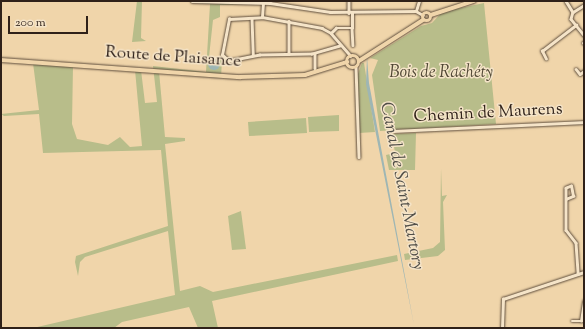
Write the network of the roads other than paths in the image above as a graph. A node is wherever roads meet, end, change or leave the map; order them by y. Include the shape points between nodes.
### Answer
1 (192, 1) edge
2 (349, 1) edge
3 (418, 1) edge
4 (474, 1) edge
5 (566, 1) edge
6 (276, 2) edge
7 (263, 3) junction
8 (584, 5) edge
9 (416, 11) junction
10 (573, 12) junction
11 (351, 13) junction
12 (423, 14) junction
13 (431, 15) junction
14 (262, 17) junction
15 (252, 18) junction
16 (423, 20) junction
17 (289, 21) junction
18 (576, 25) junction
19 (352, 28) junction
20 (331, 33) junction
21 (584, 35) edge
22 (353, 45) dead end
23 (340, 46) junction
24 (315, 53) junction
25 (289, 54) junction
26 (253, 55) junction
27 (546, 59) dead end
28 (1, 60) edge
29 (358, 60) junction
30 (348, 61) junction
31 (315, 68) dead end
32 (354, 68) junction
33 (576, 69) dead end
34 (584, 71) edge
35 (584, 122) edge
36 (394, 130) dead end
37 (359, 157) dead end
38 (566, 199) junction
39 (584, 272) edge
40 (578, 274) junction
41 (584, 301) edge
42 (583, 321) edge
43 (572, 322) dead end
44 (502, 328) edge

1 - 7 street
2 - 11 street
3 - 9 street
4 - 13 main road
5 - 10 street
6 - 7 street
6 - 11 street
7 - 14 street
8 - 10 street
9 - 11 street
9 - 12 street
10 - 18 street via 571,19
11 - 19 street
12 - 13 main road
12 - 16 main road
13 - 16 main road via 430,20
14 - 15 street
14 - 17 street
15 - 26 street
15 - 26 street via 229,19 222,55 229,61
16 - 29 main road
17 - 20 street
17 - 25 street
18 - 21 street
18 - 27 street via 542,51
19 - 20 street via 336,28
19 - 22 street
20 - 23 street
23 - 24 street
23 - 30 street
24 - 25 street
24 - 31 street
25 - 26 street
28 - 30 main road, Route de Plaisance via 232,76 305,75
29 - 30 main road
29 - 32 main road
30 - 32 main road
32 - 37 street
33 - 34 street via 580,74
35 - 36 street, Chemin de Maurens
38 - 38 street via 566,188 571,186 573,196
38 - 40 street via 566,230 576,243
39 - 40 street
40 - 44 street via 501,301
41 - 42 street
42 - 43 street

